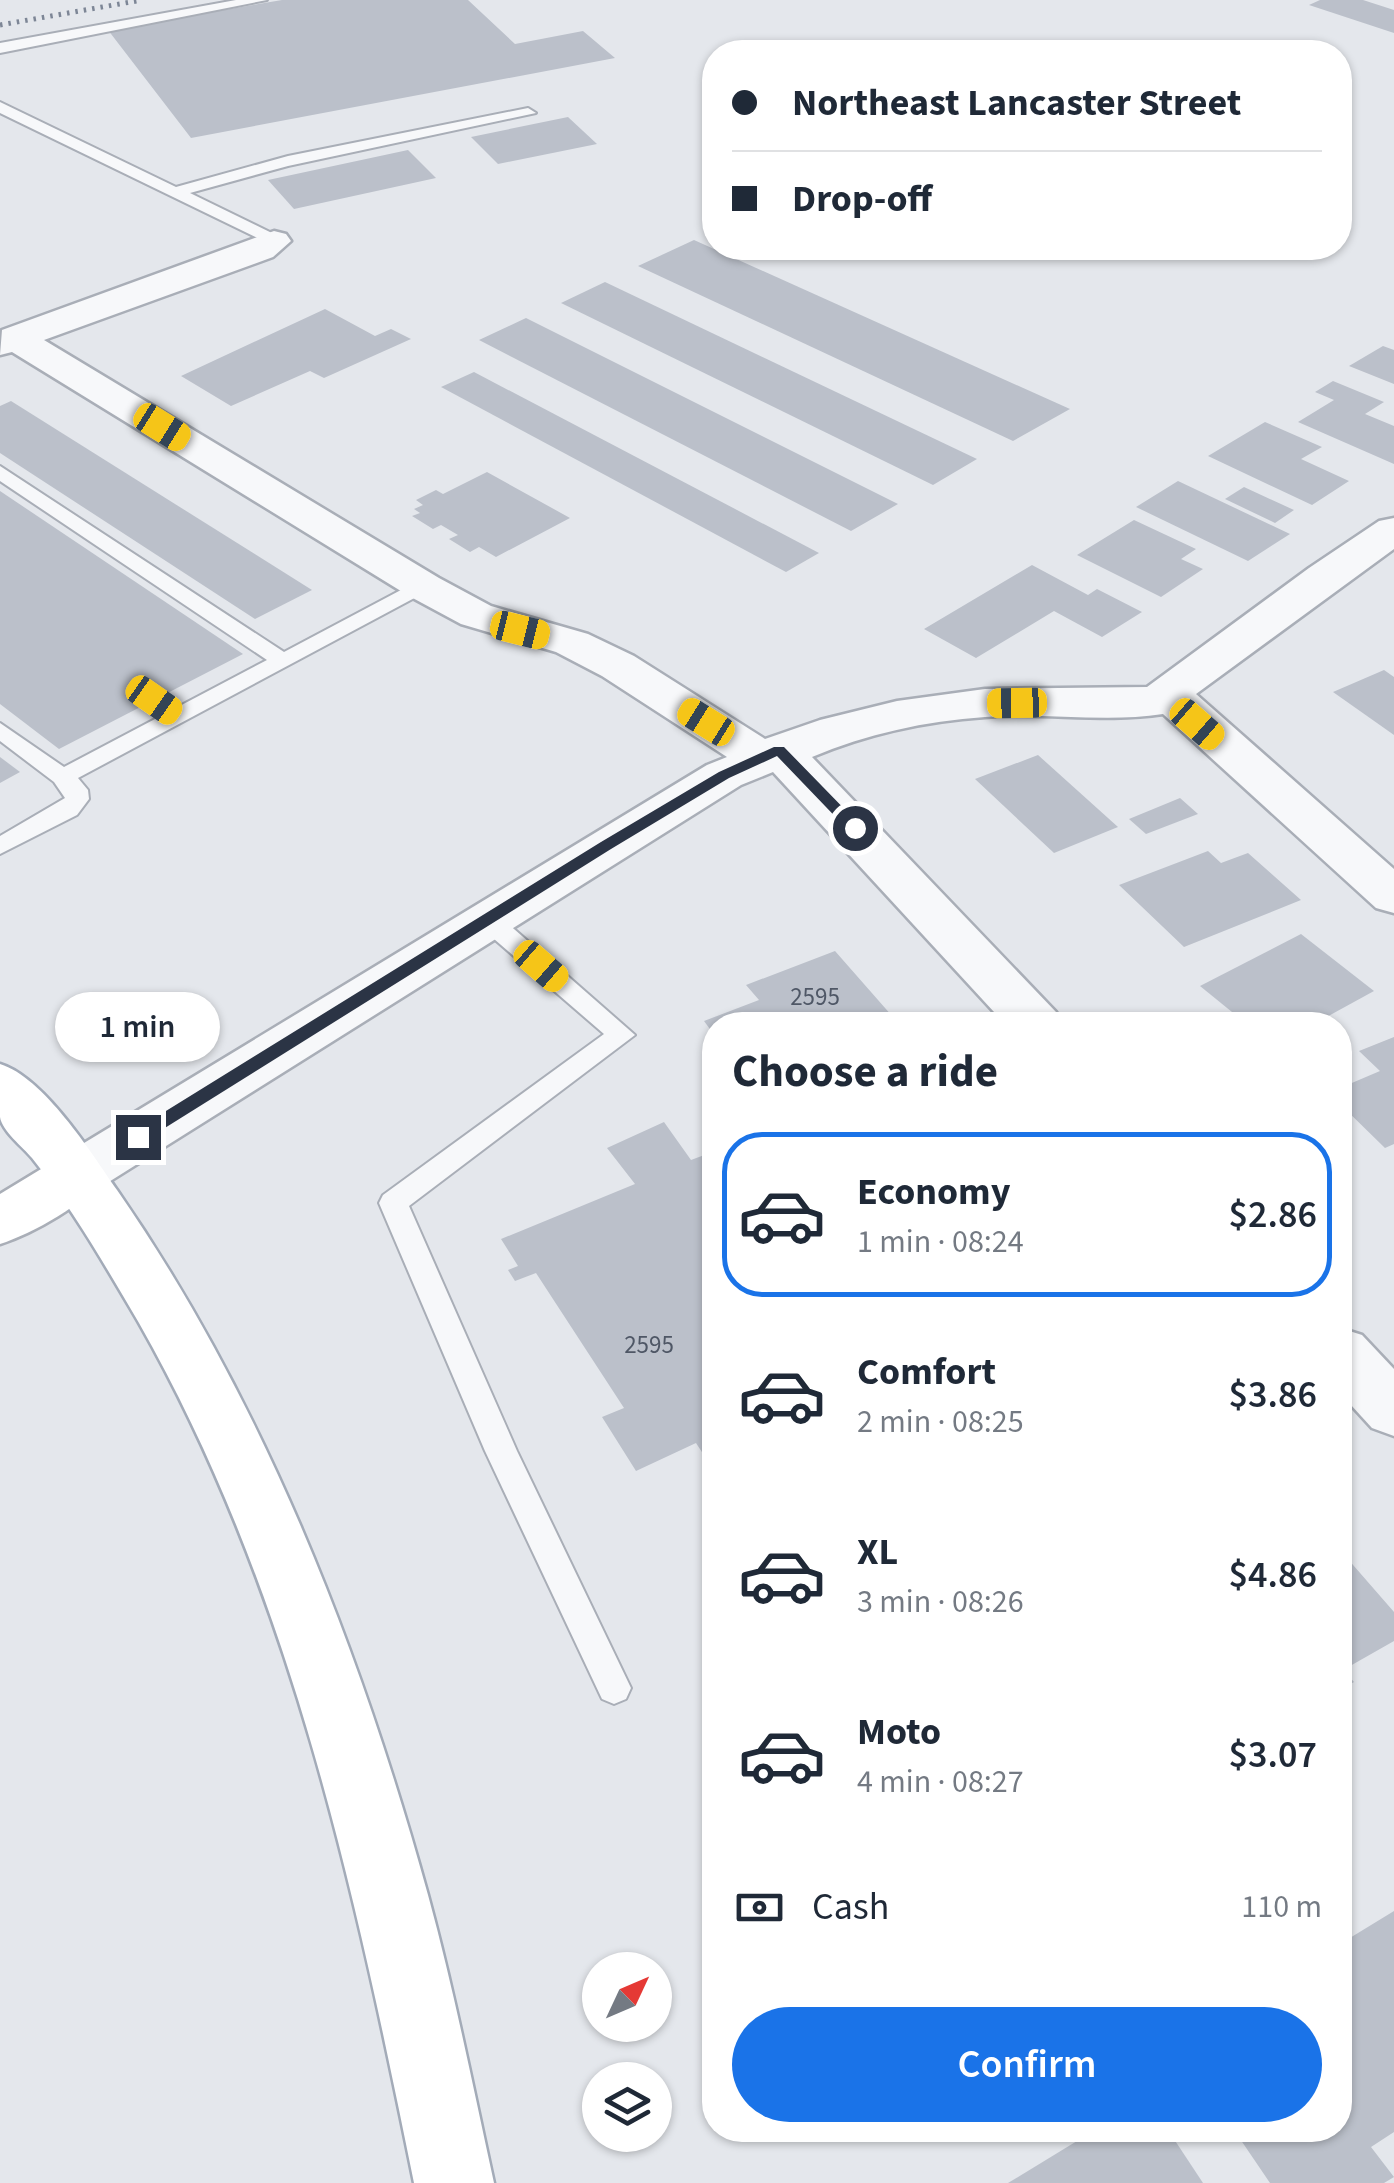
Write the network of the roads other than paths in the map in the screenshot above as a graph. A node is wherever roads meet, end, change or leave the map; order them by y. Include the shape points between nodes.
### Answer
1 (260, 0) edge
2 (0, 48) edge
3 (0, 107) edge
4 (528, 113) dead end
5 (175, 193) junction
6 (274, 241) joint
7 (7, 341) edge
8 (0, 472) edge
9 (1394, 530) edge
10 (424, 586) junction
11 (283, 660) junction
12 (1168, 694) junction
13 (154, 700) dead end
14 (177, 716) junction
15 (0, 730) edge
16 (770, 754) junction
17 (62, 777) junction
18 (0, 846) edge
19 (1394, 896) edge
20 (488, 920) junction
21 (1024, 1012) edge
22 (0, 1084) edge
23 (76, 1175) junction
24 (0, 1222) edge
25 (1352, 1365) edge
26 (1394, 1410) edge
27 (614, 1688) dead end
28 (454, 2183) edge

1 - 2 lane
3 - 5 lane
4 - 5 lane via 288,160
5 - 6 lane
6 - 7 street
7 - 10 street
8 - 11 lane
9 - 12 street
10 - 11 lane
10 - 16 street via 476,615 572,643
11 - 14 lane
12 - 16 street via 1158,701 985,704 897,715
12 - 19 street
13 - 14 lane
14 - 17 lane
15 - 17 lane
16 - 20 street via 717,779
16 - 21 street
17 - 18 lane via 78,799
20 - 23 street
20 - 27 lane via 622,1036 394,1202 501,1451
22 - 23 main road
23 - 24 main road
23 - 28 main road via 168,1321 240,1464 324,1670 391,1895
25 - 26 street

